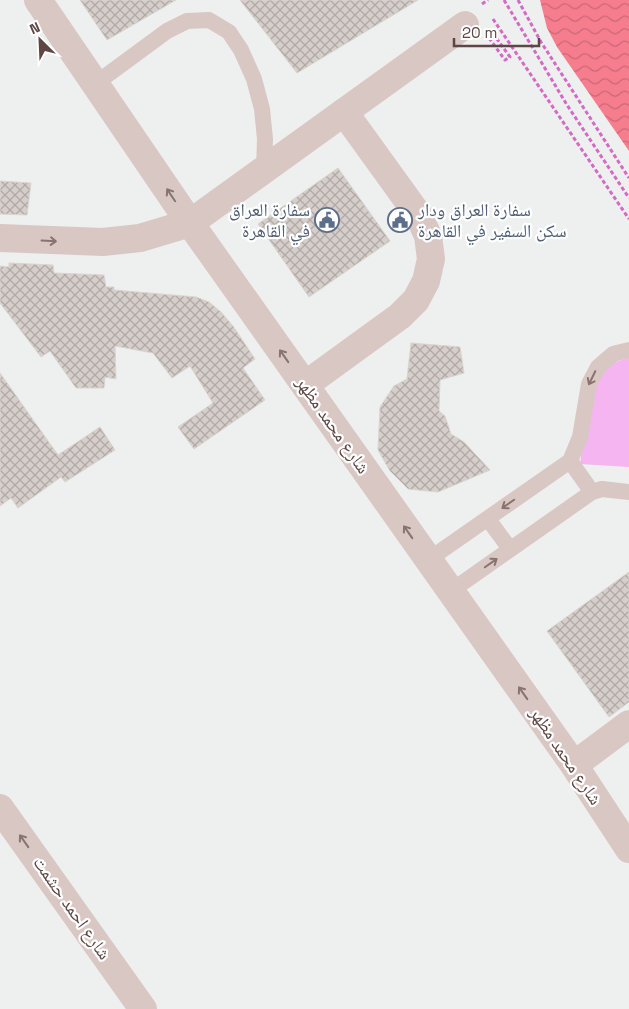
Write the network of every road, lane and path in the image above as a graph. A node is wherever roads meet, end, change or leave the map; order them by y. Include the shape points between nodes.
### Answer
1 (38, 0) edge
2 (504, 0) edge
3 (518, 0) edge
4 (476, 18) joint
5 (95, 84) junction
6 (344, 112) junction
7 (264, 170) junction
8 (629, 178) edge
9 (629, 198) edge
10 (629, 219) edge
11 (190, 223) junction
12 (0, 238) edge
13 (629, 350) edge
14 (305, 385) junction
15 (570, 461) junction
16 (592, 492) junction
17 (629, 492) edge
18 (488, 519) junction
19 (510, 549) junction
20 (428, 560) junction
21 (451, 591) junction
22 (629, 724) edge
23 (574, 766) junction
24 (0, 808) edge
25 (629, 849) edge
26 (143, 1009) edge

1 - 5 street, شارع محمد مظهر
2 - 9 path via 567,105
3 - 8 path via 541,42
4 - 6 street
4 - 10 path
5 - 7 lane via 167,31 187,21 209,20 229,32 254,79 262,109
11 -> 5 street, شارع محمد مظهر
6 - 7 street
6 - 14 street via 419,216 428,236 431,259 426,281 416,300 400,316
7 - 11 street
12 -> 11 street via 102,242 140,238
14 -> 11 street, شارع محمد مظهر
13 -> 15 lane via 613,354 598,367 589,384 580,437
20 -> 14 street, شارع محمد مظهر
15 - 16 lane
15 -> 18 lane
16 - 17 lane via 609,489
16 - 19 lane
18 - 19 lane
18 - 20 lane
21 -> 19 lane
20 - 21 street, شارع محمد مظهر
23 -> 21 street, شارع محمد مظهر
22 - 23 street
23 - 25 street, شارع محمد مظهر
26 -> 24 street, شارع احمد حشمت

